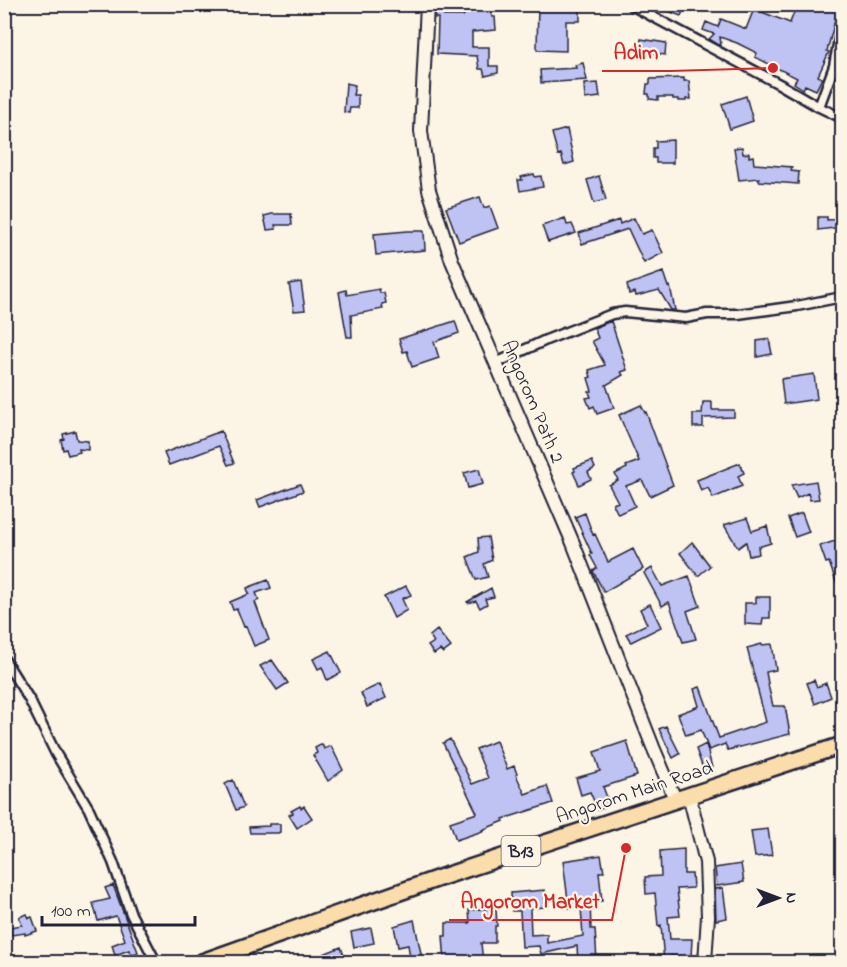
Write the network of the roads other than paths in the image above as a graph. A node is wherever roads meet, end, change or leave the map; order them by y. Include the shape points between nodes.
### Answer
1 (427, 4) edge
2 (629, 4) edge
3 (843, 23) edge
4 (819, 107) junction
5 (843, 118) edge
6 (843, 297) edge
7 (496, 363) junction
8 (4, 659) edge
9 (843, 745) edge
10 (682, 797) junction
11 (156, 963) edge
12 (202, 963) edge
13 (705, 963) edge

1 - 7 street, Angorom Path 2 via 421,114 429,190 452,261
2 - 4 street
3 - 4 street via 834,66
4 - 5 street
6 - 7 street via 686,318 612,314
7 - 10 street, Angorom Path 2 via 573,543 652,747
8 - 11 street via 89,809 110,853 131,914
9 - 10 highway, Angorom Main Road / B13
10 - 12 highway, Angorom Main Road / B13
10 - 13 street, Angorom Path 2 via 706,862

